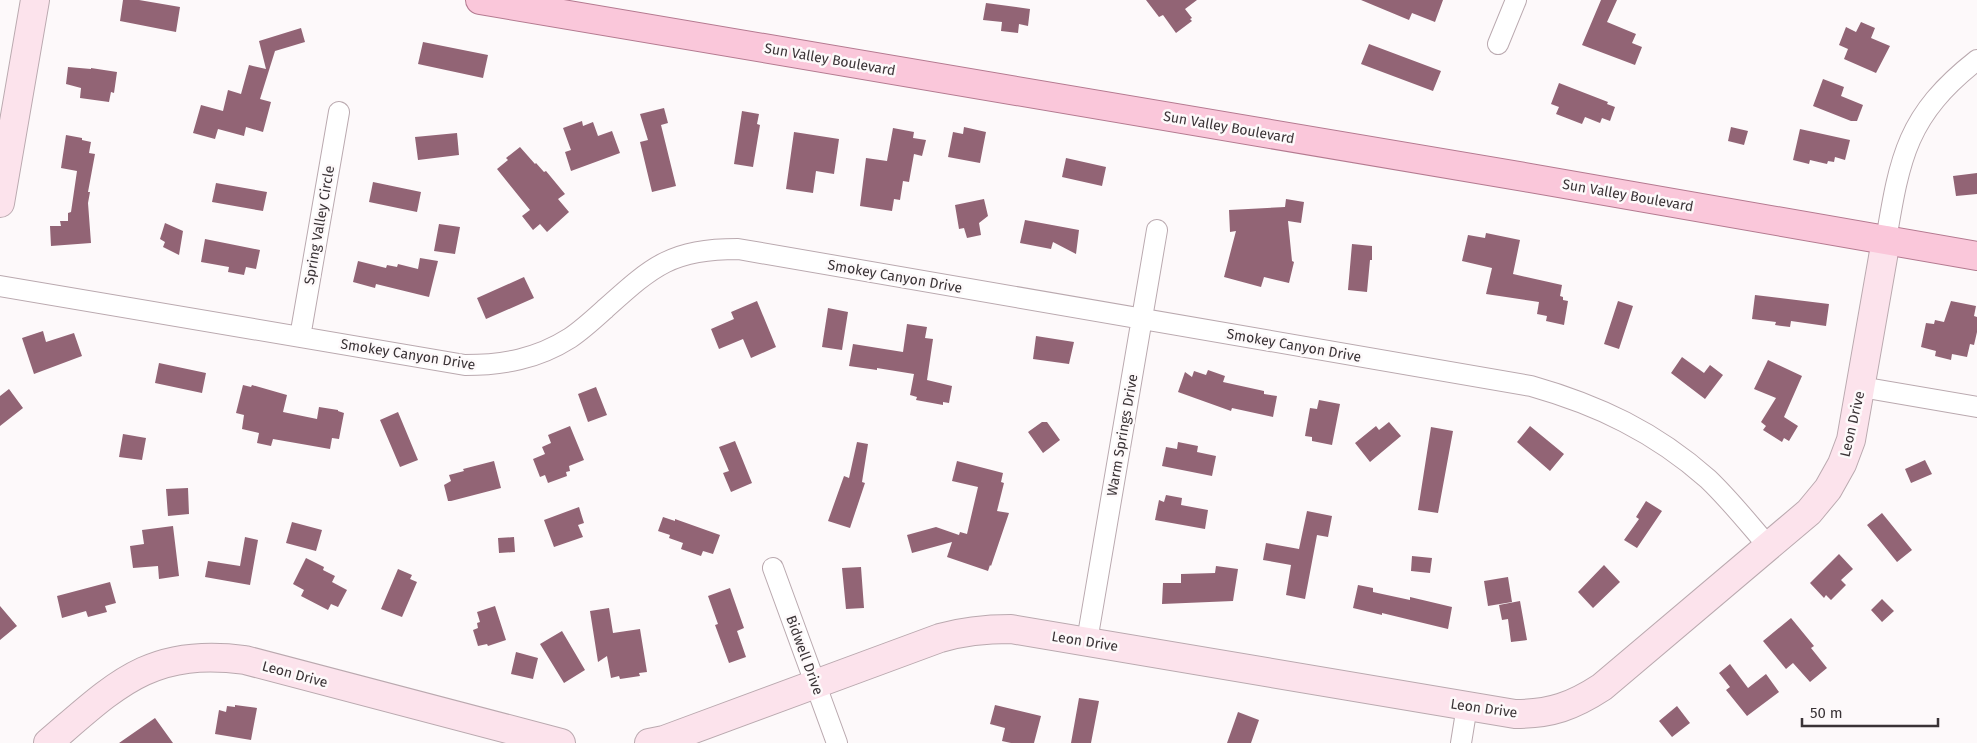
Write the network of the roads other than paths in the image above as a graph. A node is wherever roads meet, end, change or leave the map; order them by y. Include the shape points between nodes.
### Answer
1 (35, 0) edge
2 (480, 0) edge
3 (1516, 0) edge
4 (1498, 44) dead end
5 (1977, 60) edge
6 (339, 112) dead end
7 (0, 203) edge
8 (1157, 230) dead end
9 (1886, 240) junction
10 (1977, 256) edge
11 (0, 286) edge
12 (1142, 319) junction
13 (300, 337) junction
14 (1861, 387) junction
15 (1977, 407) edge
16 (1769, 547) junction
17 (773, 568) dead end
18 (1087, 641) junction
19 (816, 684) junction
20 (1467, 706) junction
21 (515, 737) edge
22 (48, 743) edge
23 (561, 743) edge
24 (649, 743) edge
25 (837, 743) edge
26 (1460, 743) edge

1 - 7 street
2 - 9 main road, Sun Valley Boulevard
3 - 4 street
5 - 9 street, Leon Drive via 1933,100 1916,127 1903,154
6 - 13 street, Spring Valley Circle
8 - 12 street, Warm Springs Drive
9 - 10 main road, Sun Valley Boulevard
9 - 14 street, Leon Drive
11 - 13 street, Smokey Canyon Drive
12 - 13 street, Smokey Canyon Drive via 738,249 714,249 666,261 644,274 571,337 518,361 464,365
12 - 16 street, Smokey Canyon Drive via 1531,386 1571,398 1622,420 1676,452 1738,510
12 - 18 street, Warm Springs Drive
14 - 15 street
14 - 16 street, Leon Drive via 1851,440 1828,489 1809,512
16 - 20 street, Leon Drive via 1602,687 1582,700 1537,714
17 - 19 street, Bidwell Drive
18 - 19 street, Leon Drive via 1011,628 960,632
18 - 20 street, Leon Drive
19 - 24 street, Leon Drive
19 - 25 street, Bidwell Drive
20 - 26 street
21 - 22 street, Leon Drive via 245,660 219,657 190,658 137,674 114,687
21 - 23 street, Leon Drive

